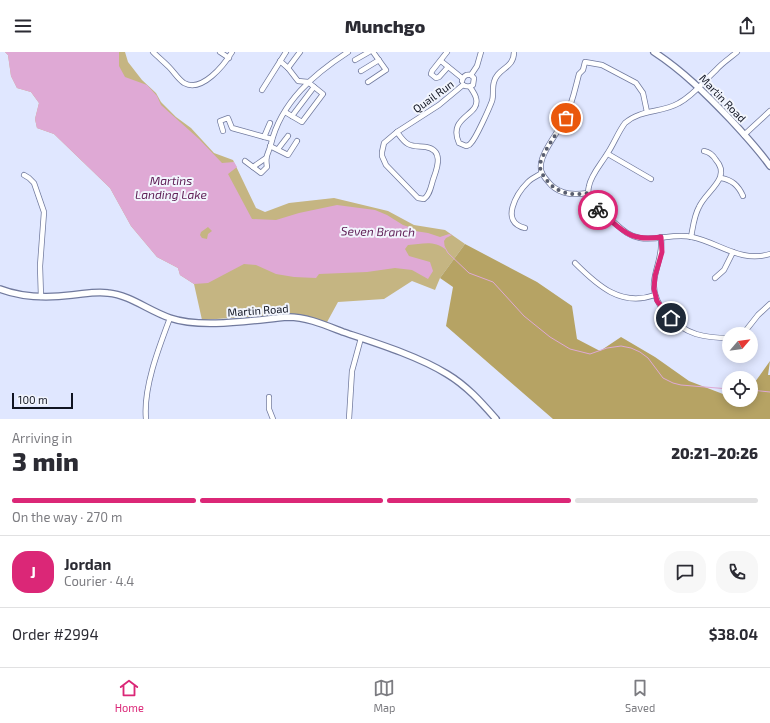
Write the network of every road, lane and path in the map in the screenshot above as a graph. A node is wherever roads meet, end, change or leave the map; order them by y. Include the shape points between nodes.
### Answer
1 (153, 52) edge
2 (220, 52) edge
3 (232, 52) edge
4 (286, 52) edge
5 (300, 52) edge
6 (348, 52) edge
7 (369, 52) edge
8 (373, 52) edge
9 (447, 52) edge
10 (481, 52) edge
11 (514, 52) edge
12 (654, 52) edge
13 (728, 52) edge
14 (737, 52) edge
15 (732, 56) junction
16 (229, 58) junction
17 (355, 60) dead end
18 (379, 60) junction
19 (441, 60) junction
20 (280, 62) junction
21 (448, 67) junction
22 (288, 68) junction
23 (361, 71) dead end
24 (472, 75) junction
25 (462, 78) junction
26 (308, 82) junction
27 (368, 82) dead end
28 (463, 85) junction
29 (314, 87) junction
30 (470, 87) junction
31 (699, 87) junction
32 (262, 90) dead end
33 (770, 111) edge
34 (285, 112) junction
35 (647, 112) junction
36 (292, 116) junction
37 (270, 123) dead end
38 (223, 131) dead end
39 (398, 132) junction
40 (744, 135) junction
41 (288, 136) dead end
42 (264, 137) junction
43 (272, 139) junction
44 (297, 141) dead end
45 (270, 146) junction
46 (278, 149) junction
47 (704, 151) dead end
48 (608, 154) junction
49 (266, 158) junction
50 (245, 161) dead end
51 (770, 166) edge
52 (253, 167) junction
53 (542, 173) junction
54 (24, 175) dead end
55 (721, 178) junction
56 (651, 179) dead end
57 (588, 193) junction
58 (743, 196) dead end
59 (525, 228) dead end
60 (661, 237) junction
61 (691, 237) junction
62 (733, 252) junction
63 (770, 254) edge
64 (575, 264) dead end
65 (715, 278) dead end
66 (0, 288) edge
67 (655, 295) junction
68 (41, 297) junction
69 (770, 304) edge
70 (170, 318) junction
71 (749, 327) edge
72 (722, 337) edge
73 (361, 338) junction
74 (268, 397) dead end
75 (146, 419) edge
76 (273, 419) edge
77 (348, 419) edge
78 (496, 419) edge

1 - 16 street via 179,79 190,85 212,76
2 - 16 street
3 - 16 street
4 - 20 street
5 - 22 street
6 - 26 street
7 - 17 street
8 - 18 street
9 - 19 street
10 - 24 street
11 - 30 street via 510,65 495,78 492,101 472,142 466,146 459,143 457,130 459,123 476,104 476,97
12 - 31 street, Martin Road via 683,72
13 - 15 street
14 - 15 street
15 - 31 street
18 - 23 street
18 - 27 street via 386,70
19 - 21 street
19 - 21 street via 432,71 433,77 439,77
20 - 22 street
20 - 32 street
21 - 25 street
22 - 26 street via 298,81
24 - 25 street, Quail Run
24 - 30 street via 474,81
25 - 28 street, Quail Run
26 - 29 street
26 - 34 street
28 - 30 street
28 - 39 street, Quail Run via 439,105
29 - 36 street
29 - 36 street via 323,94 302,122
31 - 35 street via 678,104
31 - 40 street, Martin Road
33 - 40 street
34 - 36 street
34 - 43 street
35 - 48 street via 635,115 625,123
35 - 53 street via 643,93 636,83 602,66 585,62 566,118 542,158
37 - 42 street
38 - 42 street via 220,121 228,118 232,128
39 - 39 street, Quail Run via 408,144 429,147 437,155 438,165 428,195 424,199 418,198 384,161 382,147
40 - 51 street, Martin Road
41 - 46 street
42 - 43 street
43 - 45 street
44 - 46 street via 288,155
45 - 46 street
45 - 49 street
47 - 55 street via 712,154 719,163 722,170
48 - 56 street
48 - 57 street via 590,181
49 - 52 street
49 - 52 street via 267,167 261,173
50 - 52 street
53 - 57 street via 562,192 573,195
53 - 59 street via 527,183 512,206 514,221
54 - 68 street via 34,183 44,212 40,266
55 - 58 street via 735,183
55 - 61 street via 698,207
57 - 60 street via 595,207 628,234 643,239
60 - 61 street
60 - 67 street via 662,252 654,282
61 - 62 street
62 - 63 street via 752,257
62 - 65 street via 724,270
64 - 67 street via 599,286 621,296 638,299
66 - 68 street, Martin Road via 24,296
67 - 72 street via 671,318 687,330
68 - 70 street, Martin Road via 110,293 125,297
69 - 71 street
70 - 73 street, Martin Road via 201,323 298,317
70 - 75 street via 153,368 146,403
73 - 77 street via 352,371
73 - 78 street, Martin Road via 421,360 448,374 475,396
74 - 76 street

